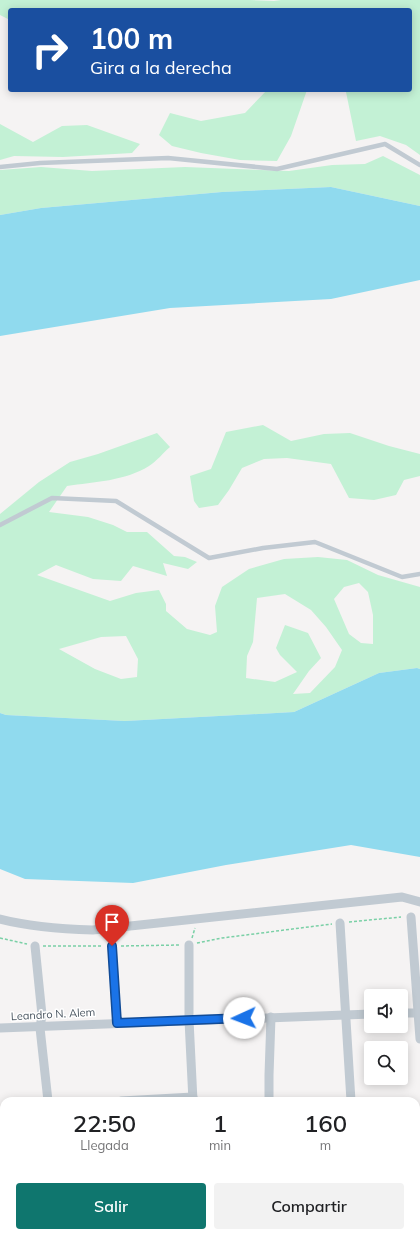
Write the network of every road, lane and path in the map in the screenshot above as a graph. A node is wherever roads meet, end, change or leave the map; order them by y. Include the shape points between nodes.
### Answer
1 (420, 165) edge
2 (0, 167) edge
3 (0, 525) edge
4 (420, 574) edge
5 (420, 902) edge
6 (411, 917) joint
7 (0, 919) edge
8 (199, 919) junction
9 (340, 923) junction
10 (0, 938) edge
11 (189, 945) junction
12 (35, 946) junction
13 (112, 946) junction
14 (408, 1013) edge
15 (419, 1013) edge
16 (346, 1014) junction
17 (364, 1014) edge
18 (271, 1017) junction
19 (189, 1020) junction
20 (117, 1023) junction
21 (0, 1028) edge
22 (40, 1028) junction
23 (420, 1039) edge
24 (48, 1097) edge
25 (193, 1097) edge
26 (269, 1097) edge
27 (351, 1097) edge

1 - 2 lane via 385,144 276,169 168,158 40,162
3 - 4 lane via 52,498 116,501 209,558 315,542 402,577
5 - 8 street via 402,897
6 - 9 path
6 - 15 street
7 - 8 street via 56,929 93,930
8 - 11 path
9 - 11 path via 222,938
9 - 16 street
10 - 12 path
11 - 13 path
11 - 19 street
12 - 13 path
12 - 22 street via 42,1016
13 - 20 street
14 - 15 street
15 - 23 street
16 - 17 street, Leandro N. Alem
16 - 18 street, Leandro N. Alem
16 - 27 street
18 - 19 street, Leandro N. Alem
18 - 26 street
19 - 20 street, Leandro N. Alem
19 - 25 street
20 - 22 street, Leandro N. Alem
21 - 22 street, Leandro N. Alem
22 - 24 street

